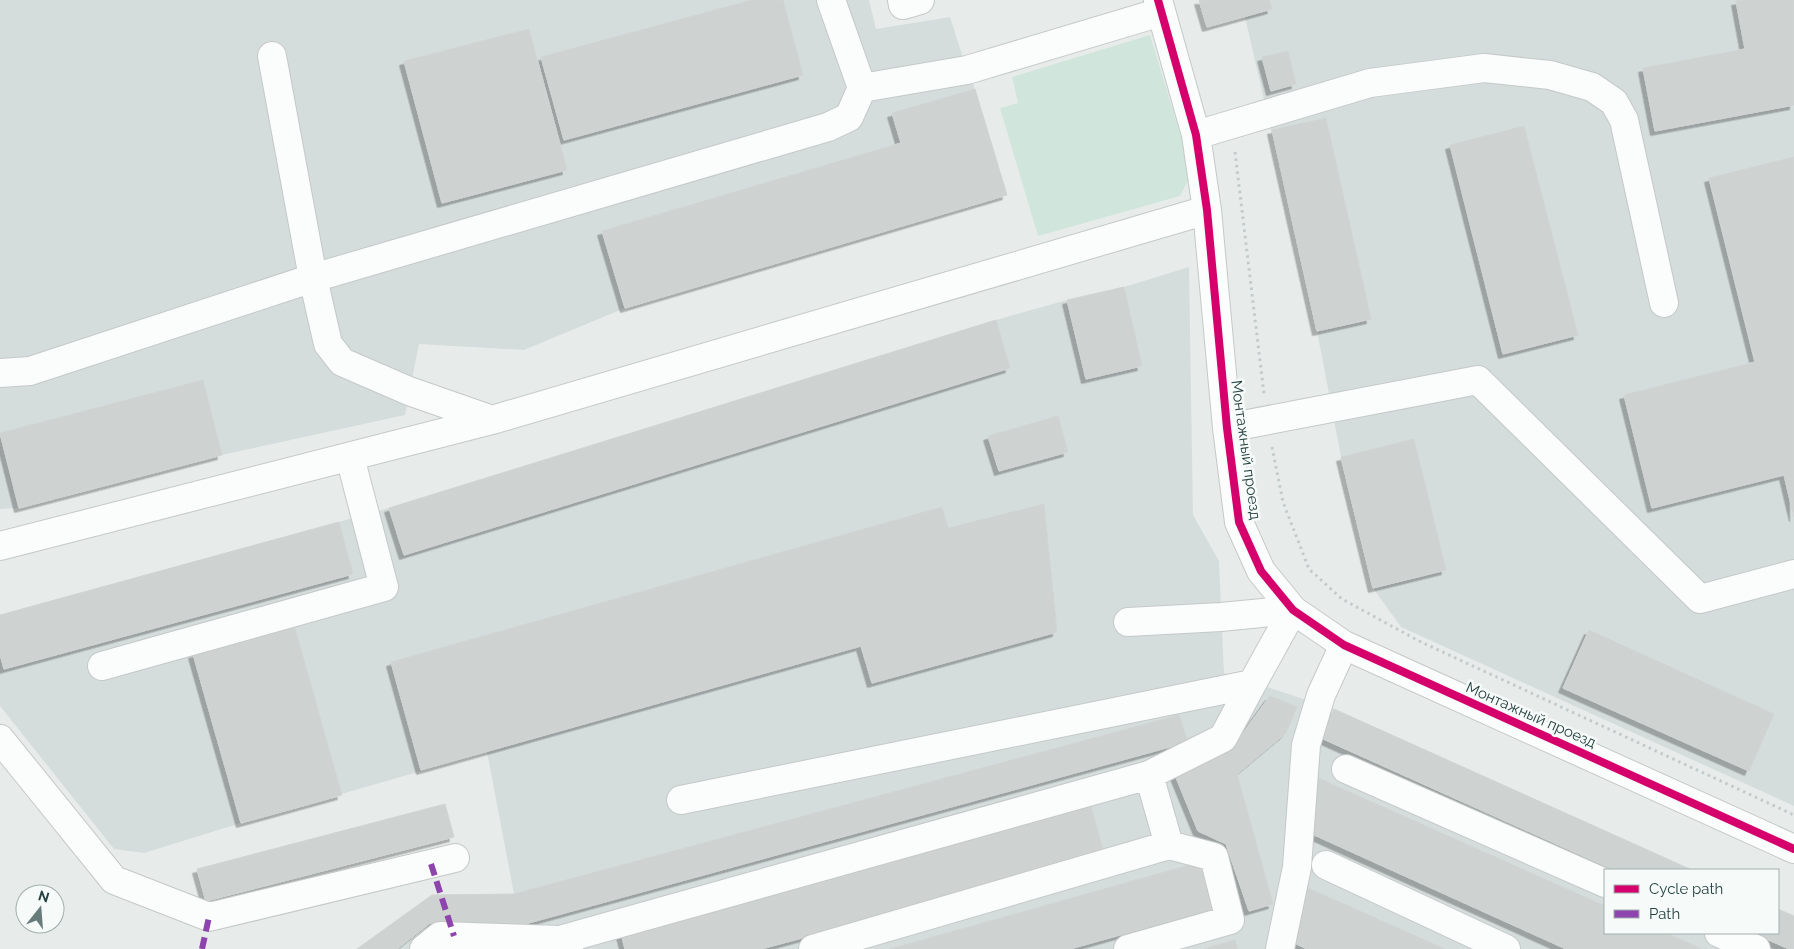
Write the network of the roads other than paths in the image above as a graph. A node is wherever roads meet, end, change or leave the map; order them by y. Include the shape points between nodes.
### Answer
1 (831, 0) edge
2 (902, 0) edge
3 (920, 0) edge
4 (1159, 6) edge
5 (272, 56) dead end
6 (862, 88) junction
7 (1196, 136) junction
8 (1207, 210) junction
9 (313, 278) junction
10 (1664, 303) dead end
11 (0, 372) edge
12 (492, 420) junction
13 (1227, 428) junction
14 (350, 456) junction
15 (0, 546) edge
16 (1794, 574) edge
17 (1293, 610) junction
18 (1128, 622) dead end
19 (1344, 645) junction
20 (102, 666) dead end
21 (1252, 684) junction
22 (0, 739) edge
23 (1346, 769) dead end
24 (1149, 775) junction
25 (681, 800) dead end
26 (1170, 845) junction
27 (1794, 849) edge
28 (455, 858) dead end
29 (1326, 865) dead end
30 (1604, 883) edge
31 (1721, 934) edge
32 (560, 946) edge
33 (424, 949) edge
34 (813, 949) edge
35 (1128, 949) edge
36 (1280, 949) edge
37 (1506, 949) edge
38 (1756, 949) edge

1 - 6 street
2 - 3 street via 903,5
4 - 6 street via 967,70
4 - 7 street, Монтажный проезд
5 - 9 street
6 - 9 street via 849,117 828,128
7 - 8 street, Монтажный проезд
7 - 10 street via 1370,83 1484,68 1550,75 1592,87 1614,102 1624,120
8 - 12 street
8 - 13 street, Монтажный проезд
9 - 11 street via 30,371
9 - 12 street via 328,344 342,362 409,391
12 - 14 street
13 - 16 street via 1478,380 1700,599
13 - 17 street, Монтажный проезд via 1239,522 1261,571
14 - 15 street
14 - 20 street via 384,587
17 - 18 street via 1221,618
17 - 19 street, Монтажный проезд
17 - 21 street
19 - 27 street, Монтажный проезд
19 - 36 street via 1321,695 1306,745 1296,867
21 - 24 street via 1223,738
21 - 25 street
22 - 28 street via 114,880 209,917
23 - 30 street
24 - 26 street
24 - 32 street
26 - 34 street
26 - 35 street via 1214,857 1230,920
29 - 37 street
31 - 38 street
32 - 33 street via 440,936

